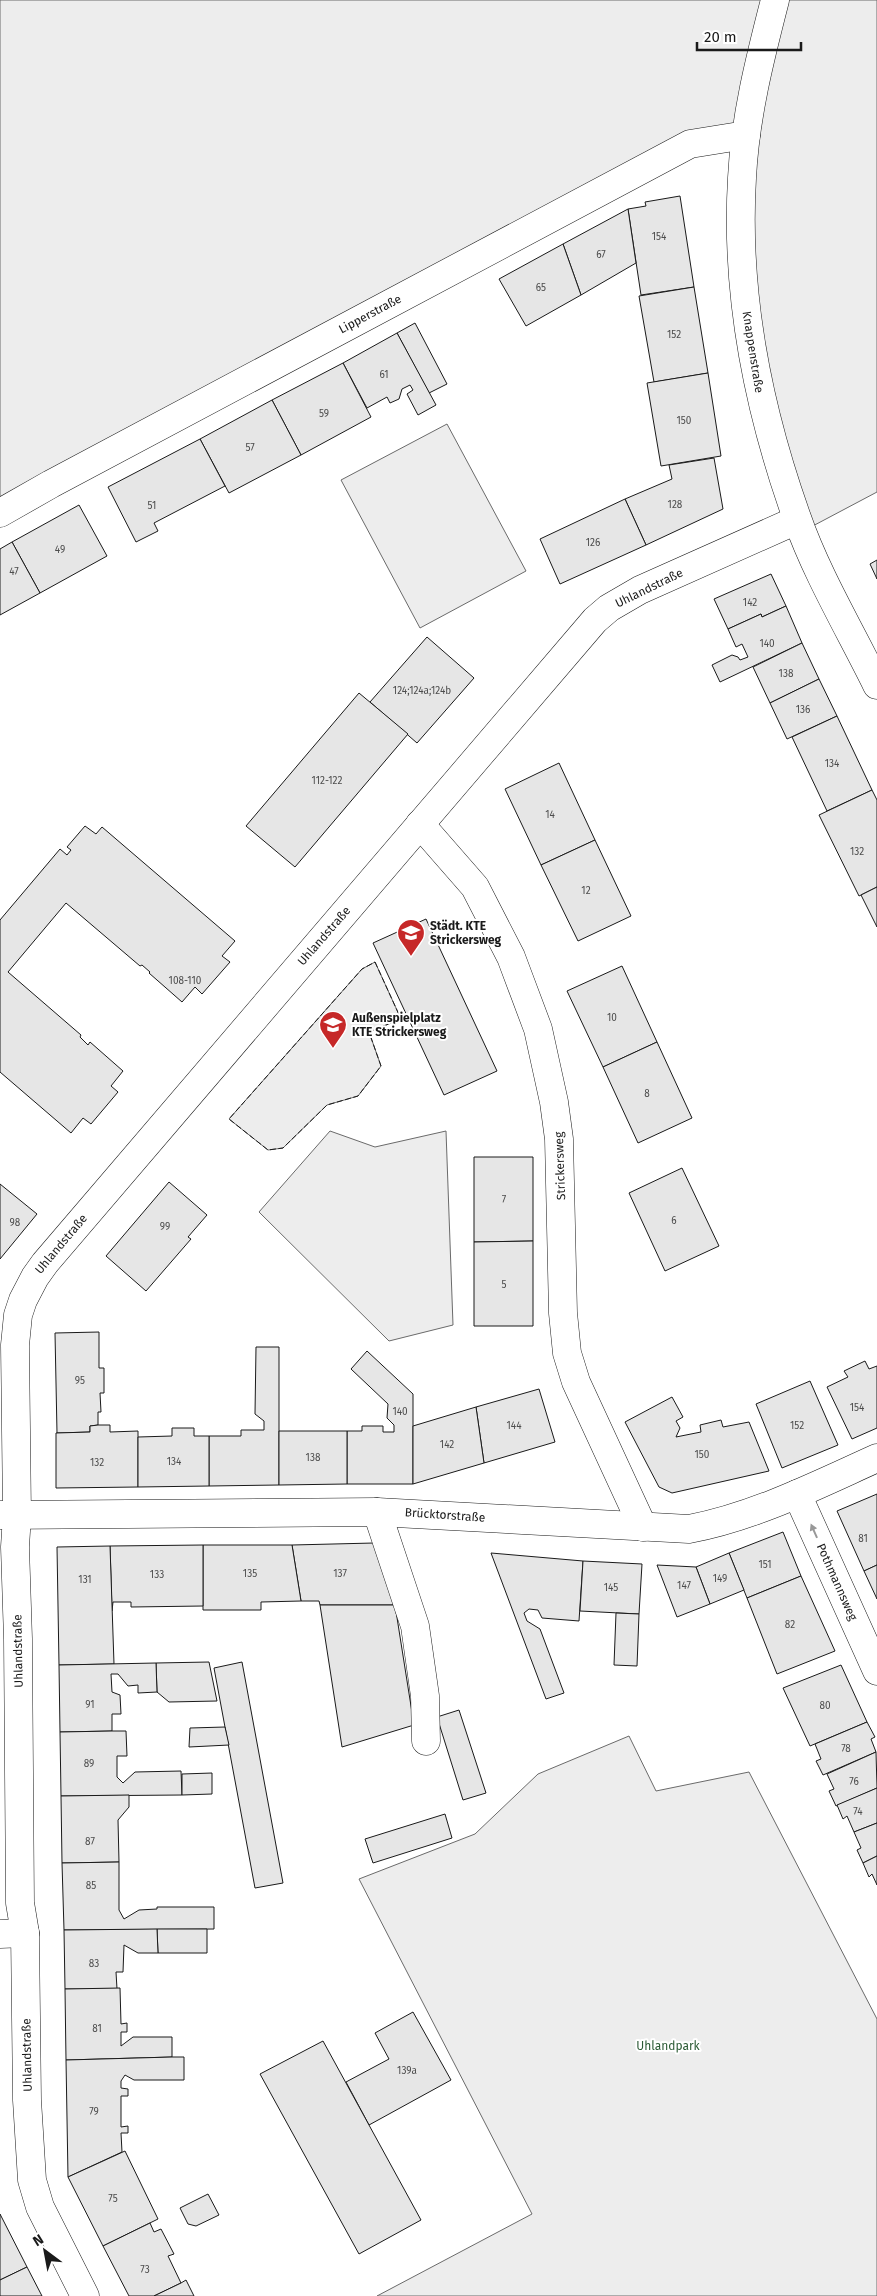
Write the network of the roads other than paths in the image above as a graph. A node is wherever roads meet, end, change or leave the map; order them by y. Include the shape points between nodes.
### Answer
1 (775, 0) edge
2 (746, 135) junction
3 (0, 513) edge
4 (797, 520) junction
5 (877, 684) edge
6 (420, 824) junction
7 (877, 1458) edge
8 (797, 1494) junction
9 (377, 1512) junction
10 (9, 1515) edge
11 (642, 1527) junction
12 (877, 1671) edge
13 (426, 1741) dead end
14 (13, 1934) edge
15 (86, 2296) edge

1 - 2 street, Knappenstraße
2 - 3 street, Lipperstraße via 690,144
2 - 4 street, Knappenstraße via 740,214 748,323 766,423
4 - 5 street, Knappenstraße
4 - 6 street, Uhlandstraße via 640,590 609,608 595,620
6 - 10 street, Uhlandstraße via 35,1277 23,1300 16,1328
6 - 11 street, Strickersweg via 476,887 511,957 538,1029 558,1122 567,1353 576,1382
7 - 8 street, Brücktorstraße
8 - 11 street, Brücktorstraße via 706,1526 689,1529
12 -> 8 street, Pothmannsweg
9 - 10 street, Brücktorstraße
9 - 11 street, Brücktorstraße
9 - 13 street via 416,1626 425,1696
10 - 14 street, Uhlandstraße via 15,1548 18,1639 20,1903
14 - 15 street, Uhlandstraße via 32,2180 40,2208

